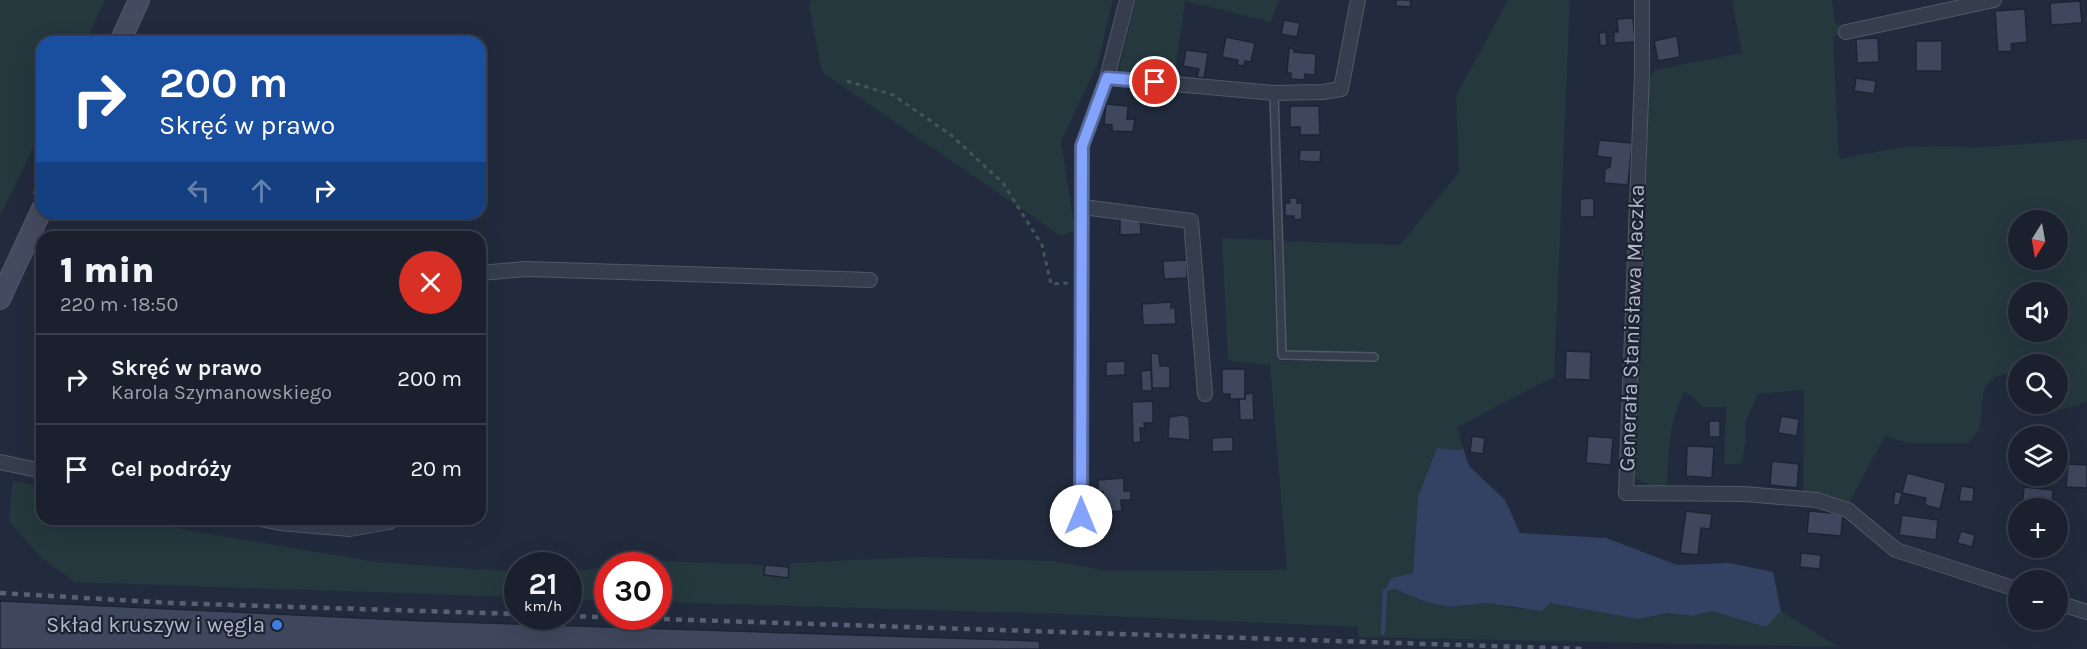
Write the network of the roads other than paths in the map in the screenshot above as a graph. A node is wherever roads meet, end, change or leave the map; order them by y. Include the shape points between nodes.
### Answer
1 (139, 0) edge
2 (1126, 0) edge
3 (1358, 0) edge
4 (1642, 0) edge
5 (1994, 0) edge
6 (1846, 32) dead end
7 (123, 36) edge
8 (1107, 78) junction
9 (1274, 93) junction
10 (1083, 207) junction
11 (37, 219) edge
12 (486, 272) edge
13 (870, 280) dead end
14 (0, 298) edge
15 (1374, 357) dead end
16 (1205, 394) dead end
17 (0, 462) edge
18 (36, 470) edge
19 (300, 525) edge
20 (374, 525) edge
21 (1081, 539) dead end
22 (2008, 586) edge
23 (2068, 606) edge
24 (2087, 612) edge

1 - 7 street
2 - 8 street
3 - 9 street via 1341,89
4 - 22 street, Generała Stanisława Maczka via 1626,493 1744,494 1817,500 1848,510 1896,550
5 - 6 street
8 - 9 street
8 - 10 street via 1082,146
9 - 15 lane via 1282,355
10 - 16 street via 1191,221
10 - 21 street
11 - 14 street
12 - 13 street via 526,269
17 - 18 street
19 - 20 street via 350,530
23 - 24 street

